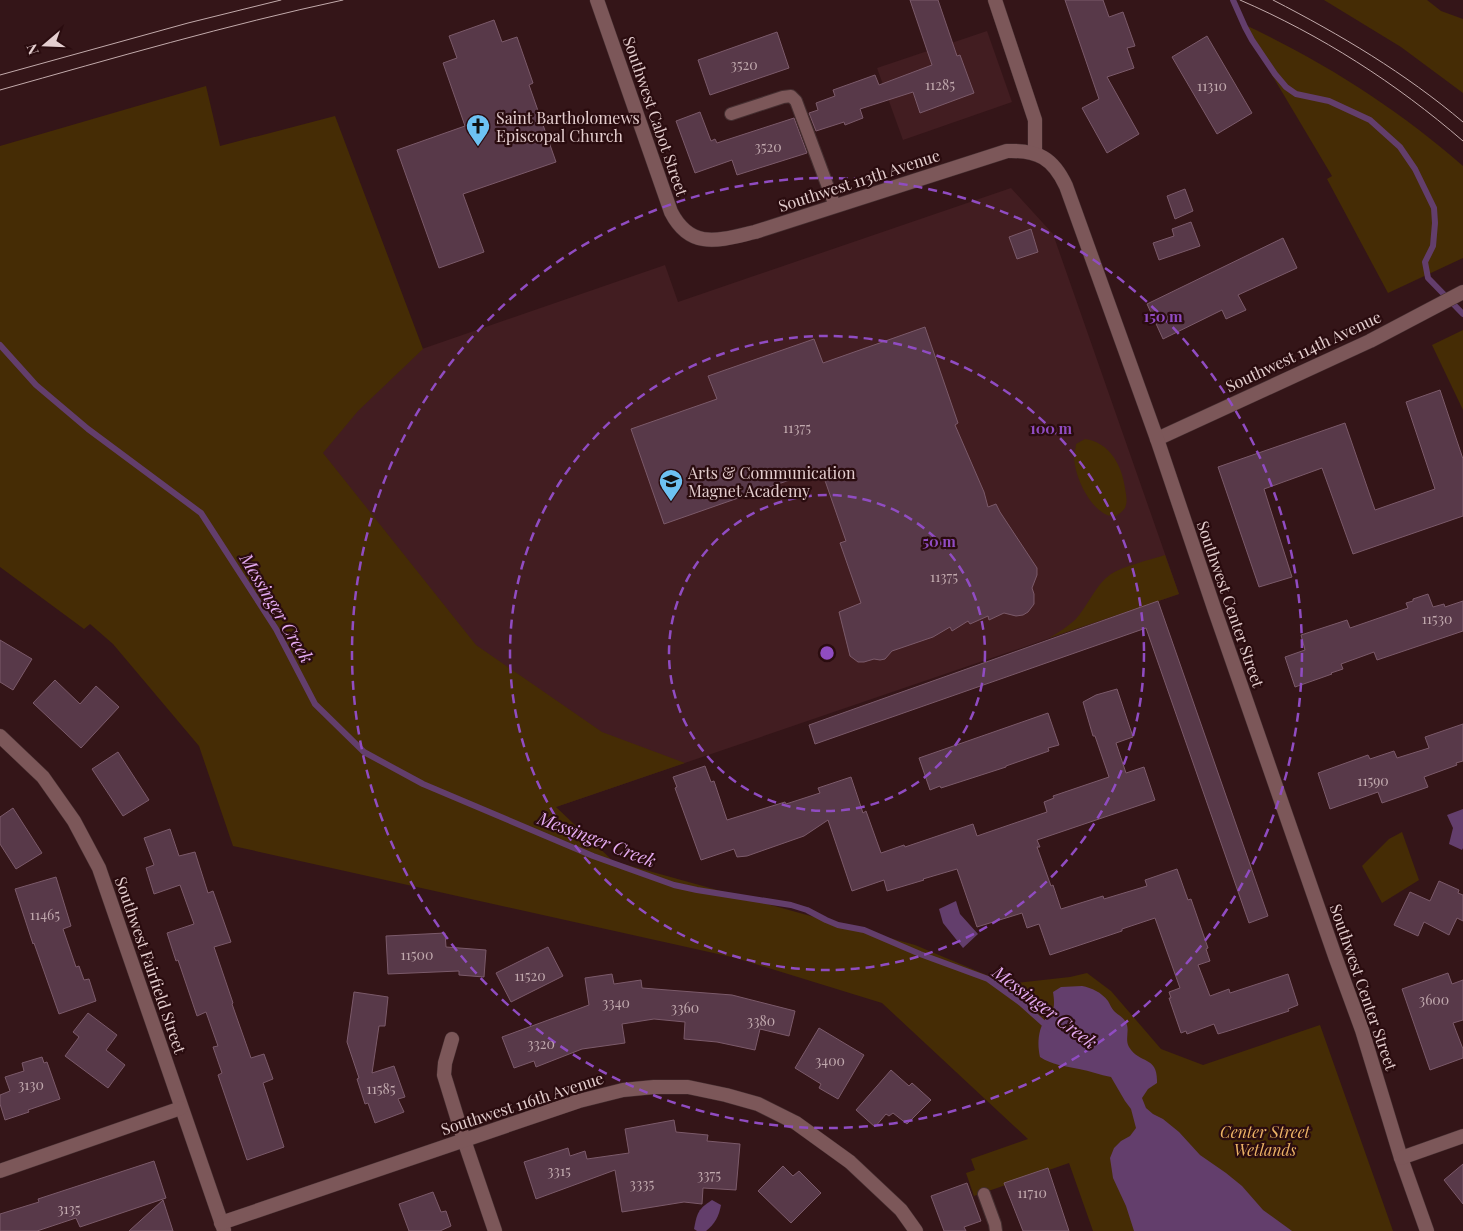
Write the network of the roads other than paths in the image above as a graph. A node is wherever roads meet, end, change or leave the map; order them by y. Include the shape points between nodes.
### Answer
1 (597, 0) edge
2 (995, 0) edge
3 (730, 114) dead end
4 (1035, 153) junction
5 (835, 206) junction
6 (694, 236) joint
7 (1463, 292) edge
8 (1157, 439) junction
9 (0, 736) edge
10 (452, 1039) dead end
11 (181, 1108) junction
12 (1463, 1136) edge
13 (464, 1140) junction
14 (1401, 1158) junction
15 (0, 1171) edge
16 (984, 1194) dead end
17 (223, 1227) edge
18 (495, 1231) edge
19 (916, 1231) edge
20 (996, 1231) edge
21 (1427, 1231) edge

1 - 6 street, Southwest Cabot Street via 671,212 677,223
2 - 4 street via 1035,120
3 - 5 lane via 791,96 796,101
4 - 5 street, Southwest 113th Avenue via 1008,151
4 - 8 street, Southwest Center Street via 1058,169 1066,186
5 - 6 street, Southwest 113th Avenue via 738,236 712,241
7 - 8 street, Southwest 114th Avenue via 1370,340
8 - 14 street, Southwest Center Street via 1362,1030
9 - 11 street, Southwest Fairfield Street via 43,777 74,821 99,868
10 - 13 street via 444,1075
11 - 15 street
11 - 17 street, Southwest Fairfield Street
12 - 14 street
13 - 17 street, Southwest 116th Avenue
13 - 18 street
13 - 19 street, Southwest 116th Avenue via 579,1101 623,1090 688,1087 758,1104 796,1123 850,1162 901,1210
14 - 21 street, Southwest Center Street
16 - 20 lane

